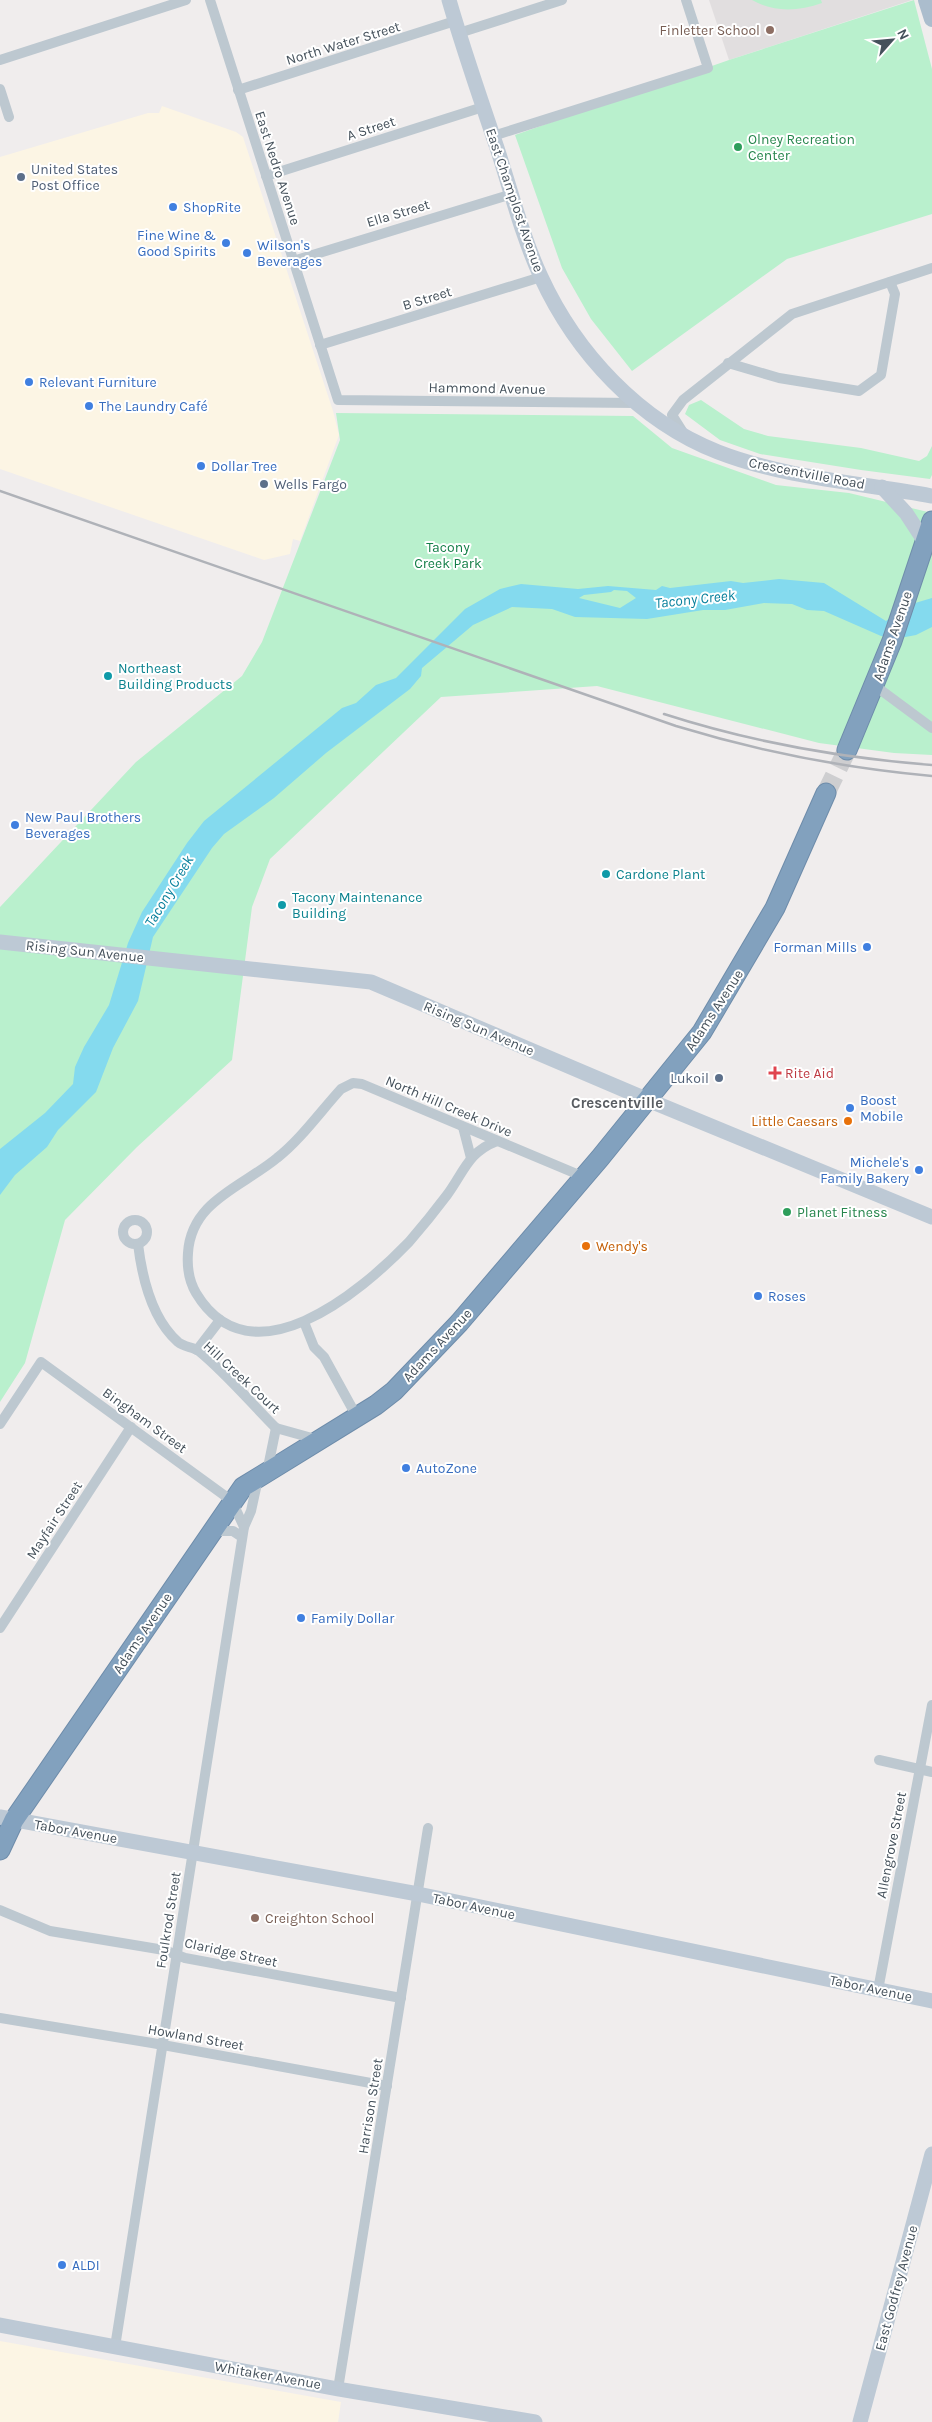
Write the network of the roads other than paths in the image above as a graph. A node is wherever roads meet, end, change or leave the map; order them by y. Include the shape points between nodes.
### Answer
1 (186, 0) edge
2 (210, 0) edge
3 (449, 0) edge
4 (562, 0) edge
5 (686, 0) edge
6 (926, 0) edge
7 (932, 19) edge
8 (457, 27) junction
9 (0, 60) edge
10 (0, 89) edge
11 (238, 90) junction
12 (483, 107) junction
13 (9, 117) dead end
14 (493, 136) junction
15 (266, 176) junction
16 (512, 194) junction
17 (293, 261) junction
18 (932, 268) edge
19 (541, 277) junction
20 (890, 282) junction
21 (320, 346) junction
22 (728, 363) junction
23 (338, 400) joint
24 (636, 403) junction
25 (684, 435) junction
26 (882, 487) junction
27 (932, 496) edge
28 (932, 521) edge
29 (928, 539) edge
30 (874, 685) junction
31 (932, 728) edge
32 (847, 750) tunnel mouth
33 (826, 793) tunnel mouth
34 (0, 942) edge
35 (648, 1100) junction
36 (463, 1127) junction
37 (497, 1141) junction
38 (470, 1158) junction
39 (584, 1177) junction
40 (932, 1217) edge
41 (138, 1244) dead end
42 (220, 1320) junction
43 (304, 1322) junction
44 (197, 1350) junction
45 (357, 1417) junction
46 (0, 1424) edge
47 (131, 1427) junction
48 (276, 1428) junction
49 (320, 1440) junction
50 (262, 1476) junction
51 (232, 1501) junction
52 (212, 1531) junction
53 (243, 1532) junction
54 (0, 1628) edge
55 (932, 1705) edge
56 (878, 1760) dead end
57 (919, 1769) junction
58 (932, 1772) edge
59 (7, 1818) edge
60 (428, 1828) dead end
61 (0, 1850) edge
62 (193, 1853) junction
63 (418, 1894) junction
64 (0, 1910) edge
65 (175, 1954) junction
66 (878, 1990) junction
67 (401, 1998) junction
68 (932, 2001) edge
69 (0, 2018) edge
70 (162, 2045) junction
71 (387, 2086) junction
72 (932, 2154) edge
73 (0, 2326) edge
74 (115, 2347) junction
75 (338, 2388) junction
76 (535, 2422) edge
77 (860, 2422) edge

1 - 9 street
2 - 11 street, East Nedro Avenue
3 - 8 street, East Champlost Avenue
4 - 8 street, North Water Street
5 - 14 street via 708,68
6 - 7 main road
8 - 11 street, North Water Street
8 - 12 street, East Champlost Avenue
10 - 13 street
11 - 15 street, East Nedro Avenue
12 - 14 street, East Champlost Avenue
12 - 15 street, A Street
14 - 16 street, East Champlost Avenue
15 - 17 street, East Nedro Avenue
16 - 17 street, Ella Street
16 - 19 street, East Champlost Avenue
17 - 21 street, East Nedro Avenue
18 - 20 street
19 - 21 street, B Street
19 - 24 street, East Champlost Avenue via 568,327 604,373
20 - 22 street via 792,314
20 - 22 street via 895,294 881,375 860,391 779,378
21 - 23 street, East Nedro Avenue
22 - 25 street via 683,400 672,415
23 - 24 street, Hammond Avenue
24 - 25 street, Crescentville Road
25 - 26 street, Crescentville Road via 744,461 788,472
26 - 27 street, Crescentville Road
26 - 29 street
28 - 29 highway, Adams Avenue
29 - 30 highway, Adams Avenue
30 - 31 street
30 - 32 highway, Adams Avenue
33 - 35 highway, Adams Avenue via 775,908 756,942 702,1032
34 - 35 street, Rising Sun Avenue via 371,982
35 - 39 highway, Adams Avenue
35 - 40 street, Rising Sun Avenue
36 - 37 street, North Hill Creek Drive
36 - 38 street
36 - 42 street, North Hill Creek Drive via 362,1084 353,1083 341,1089 278,1158 211,1203 198,1218 188,1245 188,1273 203,1304
37 - 38 street
37 - 39 street, North Hill Creek Drive
38 - 43 street via 448,1194 409,1241 361,1283
39 - 45 highway, Adams Avenue via 423,1362 394,1391
41 - 44 street, Hill Creek Court via 141,1268 159,1316 179,1344
42 - 43 street via 258,1333 283,1330
42 - 44 street
43 - 45 street via 314,1346 324,1357
44 - 48 street, Hill Creek Court
45 - 49 highway, Adams Avenue
46 - 47 street, Bingham Street via 41,1362
47 - 51 street, Bingham Street
47 - 54 street, Mayfair Street
48 - 49 street, Hill Creek Court
48 - 50 street, Hill Creek Court
49 - 50 highway, Adams Avenue
50 - 51 highway, Adams Avenue via 243,1487
50 - 53 street, Hill Creek Court
51 - 52 highway, Adams Avenue
51 - 53 street
52 - 53 street
52 - 59 highway, Adams Avenue
53 - 62 street, Foulkrod Street
55 - 57 street, Allengrove Street
56 - 57 street
57 - 58 street
57 - 66 street, Allengrove Street
59 - 61 highway, Adams Avenue
59 - 62 street, Tabor Avenue
60 - 63 street, Harrison Street
62 - 63 street, Tabor Avenue
62 - 65 street, Foulkrod Street
63 - 66 street, Tabor Avenue
63 - 67 street, Harrison Street
64 - 65 street, Claridge Street via 50,1931
65 - 67 street, Claridge Street
65 - 70 street, Foulkrod Street
66 - 68 street, Tabor Avenue
67 - 71 street, Harrison Street
69 - 70 street, Howland Street
70 - 71 street, Howland Street
70 - 74 street, Foulkrod Street
71 - 75 street, Harrison Street
72 - 77 street, East Godfrey Avenue
73 - 74 street, Whitaker Avenue
74 - 75 street, Whitaker Avenue
75 - 76 street, Whitaker Avenue

